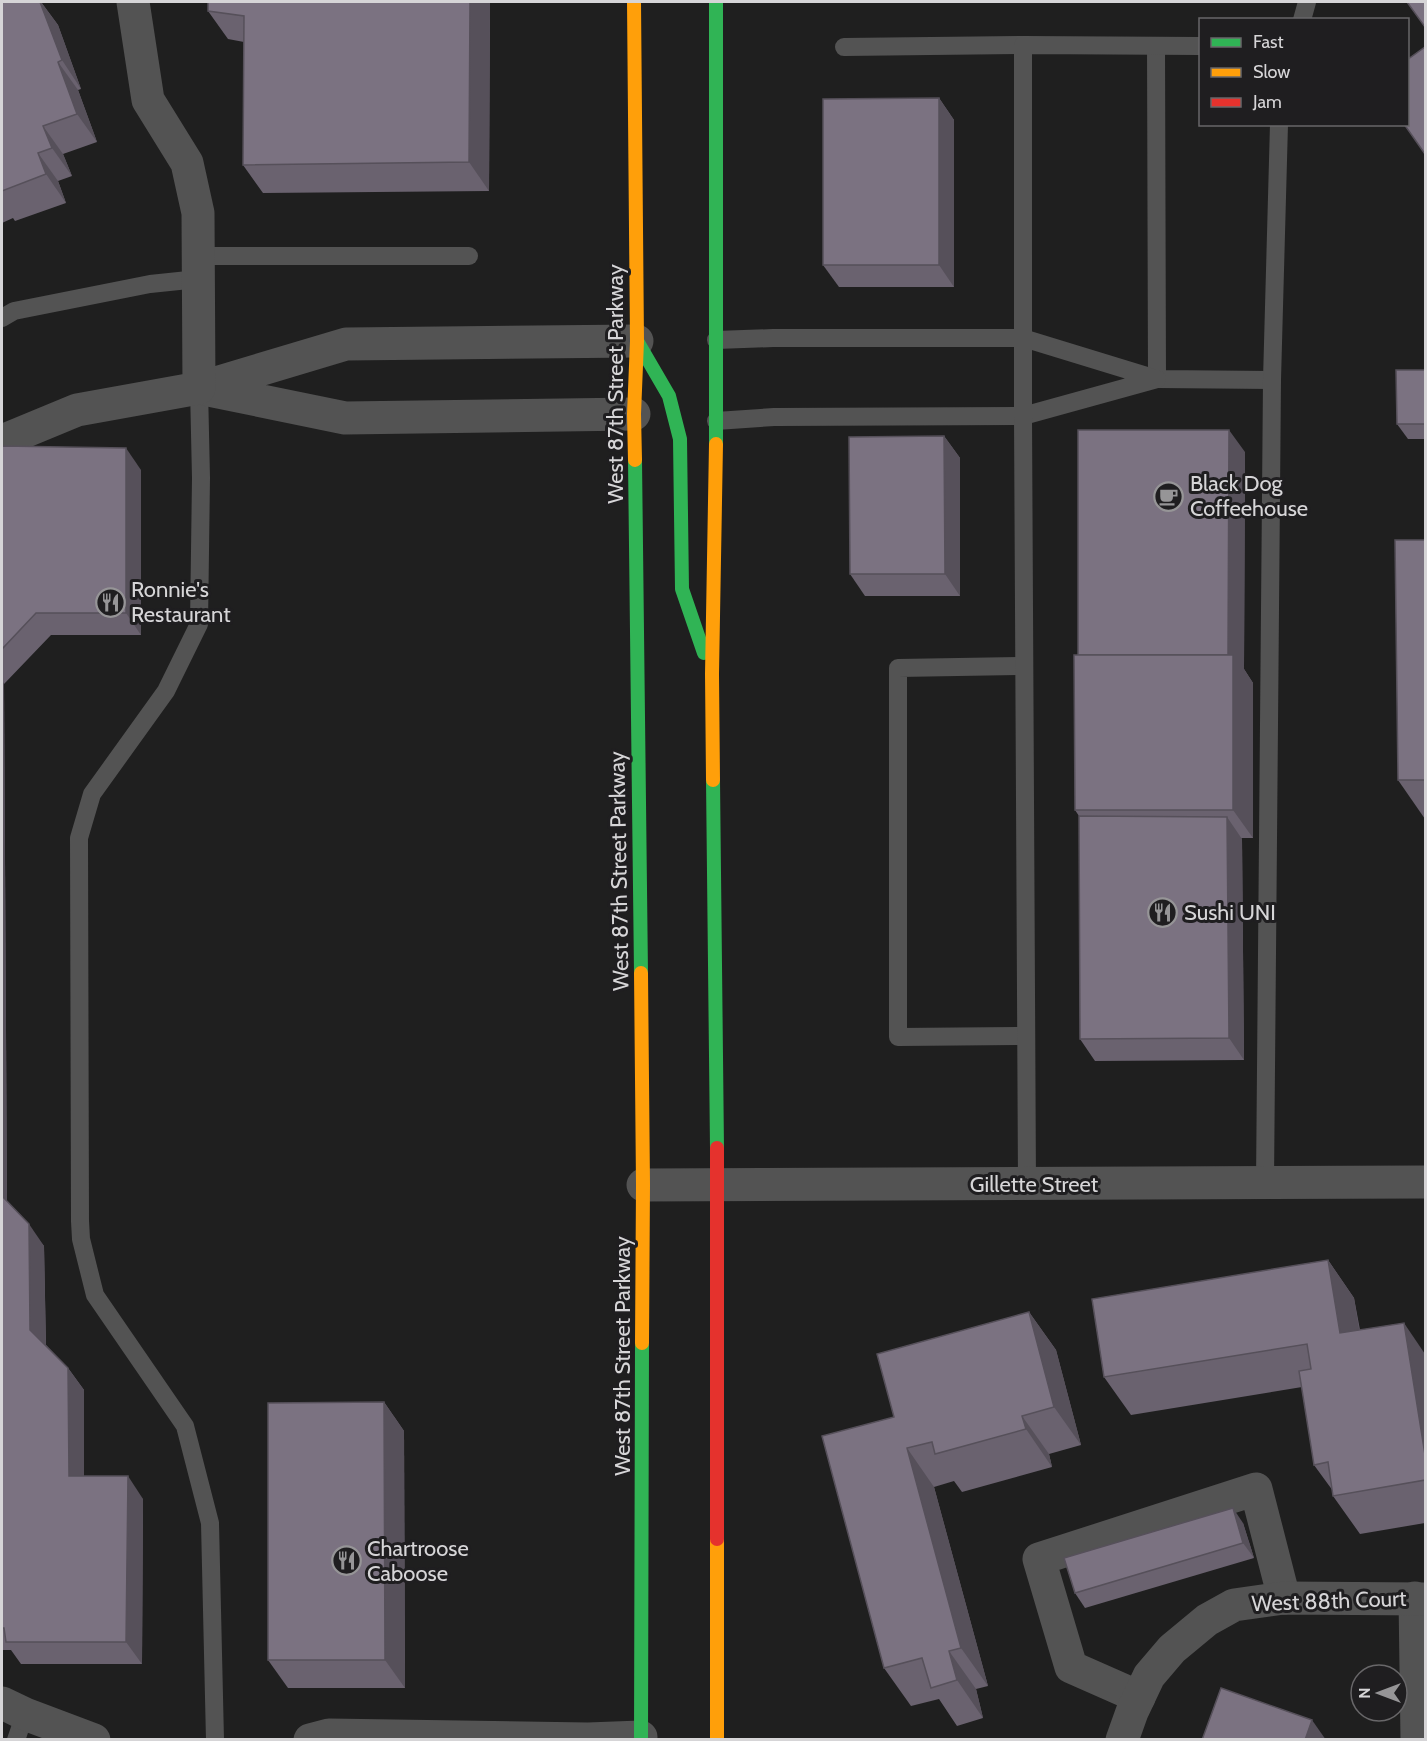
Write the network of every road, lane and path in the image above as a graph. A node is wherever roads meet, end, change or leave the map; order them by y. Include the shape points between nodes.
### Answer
1 (133, 2) edge
2 (634, 2) edge
3 (716, 2) edge
4 (1307, 2) edge
5 (1303, 18) edge
6 (1023, 45) junction
7 (1156, 46) junction
8 (1199, 46) edge
9 (844, 47) dead end
10 (1279, 126) edge
11 (469, 256) dead end
12 (198, 268) junction
13 (2, 318) edge
14 (1023, 338) junction
15 (716, 340) junction
16 (637, 341) junction
17 (1157, 379) junction
18 (1272, 380) junction
19 (199, 387) junction
20 (634, 414) junction
21 (1023, 416) junction
22 (716, 421) junction
23 (2, 441) edge
24 (1024, 666) junction
25 (712, 674) junction
26 (1026, 1036) junction
27 (1425, 1182) edge
28 (1265, 1183) junction
29 (717, 1184) junction
30 (1027, 1184) junction
31 (644, 1185) junction
32 (1284, 1598) junction
33 (1420, 1599) edge
34 (1139, 1697) junction
35 (14, 1719) edge
36 (641, 1739) edge
37 (94, 1740) edge
38 (215, 1740) edge
39 (310, 1740) edge
40 (717, 1740) edge
41 (1122, 1740) edge
42 (1417, 1740) edge

1 - 12 street via 147,100 187,163 198,213
2 - 16 main road, West 87th Street Parkway
3 - 15 main road
4 - 5 lane
6 - 7 lane
6 - 9 lane
6 - 14 lane
7 - 8 lane
7 - 17 lane
10 - 18 lane
11 - 12 lane
12 - 13 lane via 150,284 14,311
12 - 19 street
14 - 15 lane
14 - 17 lane
14 - 21 lane
15 - 22 main road
16 - 19 street via 346,344
16 - 20 main road, West 87th Street Parkway
16 - 25 main road via 669,396 680,439 682,589
17 - 18 lane
17 - 21 lane
18 - 28 lane
19 - 20 street via 345,418
19 - 23 street via 77,410
19 - 38 lane via 199,624 166,691 92,794 79,838 80,1221 95,1295 185,1426 210,1523
20 - 31 main road, West 87th Street Parkway
21 - 22 lane via 774,417
21 - 24 lane
22 - 25 main road
24 - 26 lane
24 - 26 lane via 898,668 898,1037
25 - 29 main road
26 - 30 lane
27 - 28 street, Gillette Street
28 - 30 street, Gillette Street
29 - 30 street, Gillette Street
29 - 31 street, Gillette Street
29 - 40 main road
31 - 36 main road, West 87th Street Parkway
32 - 33 street, West 88th Court
32 - 34 street, West 88th Court via 1234,1605 1207,1620 1172,1649 1149,1676
32 - 34 street via 1256,1489 1039,1559 1071,1667
33 - 42 street
34 - 41 street, West 88th Court
35 - 37 street
36 - 39 street via 329,1736

